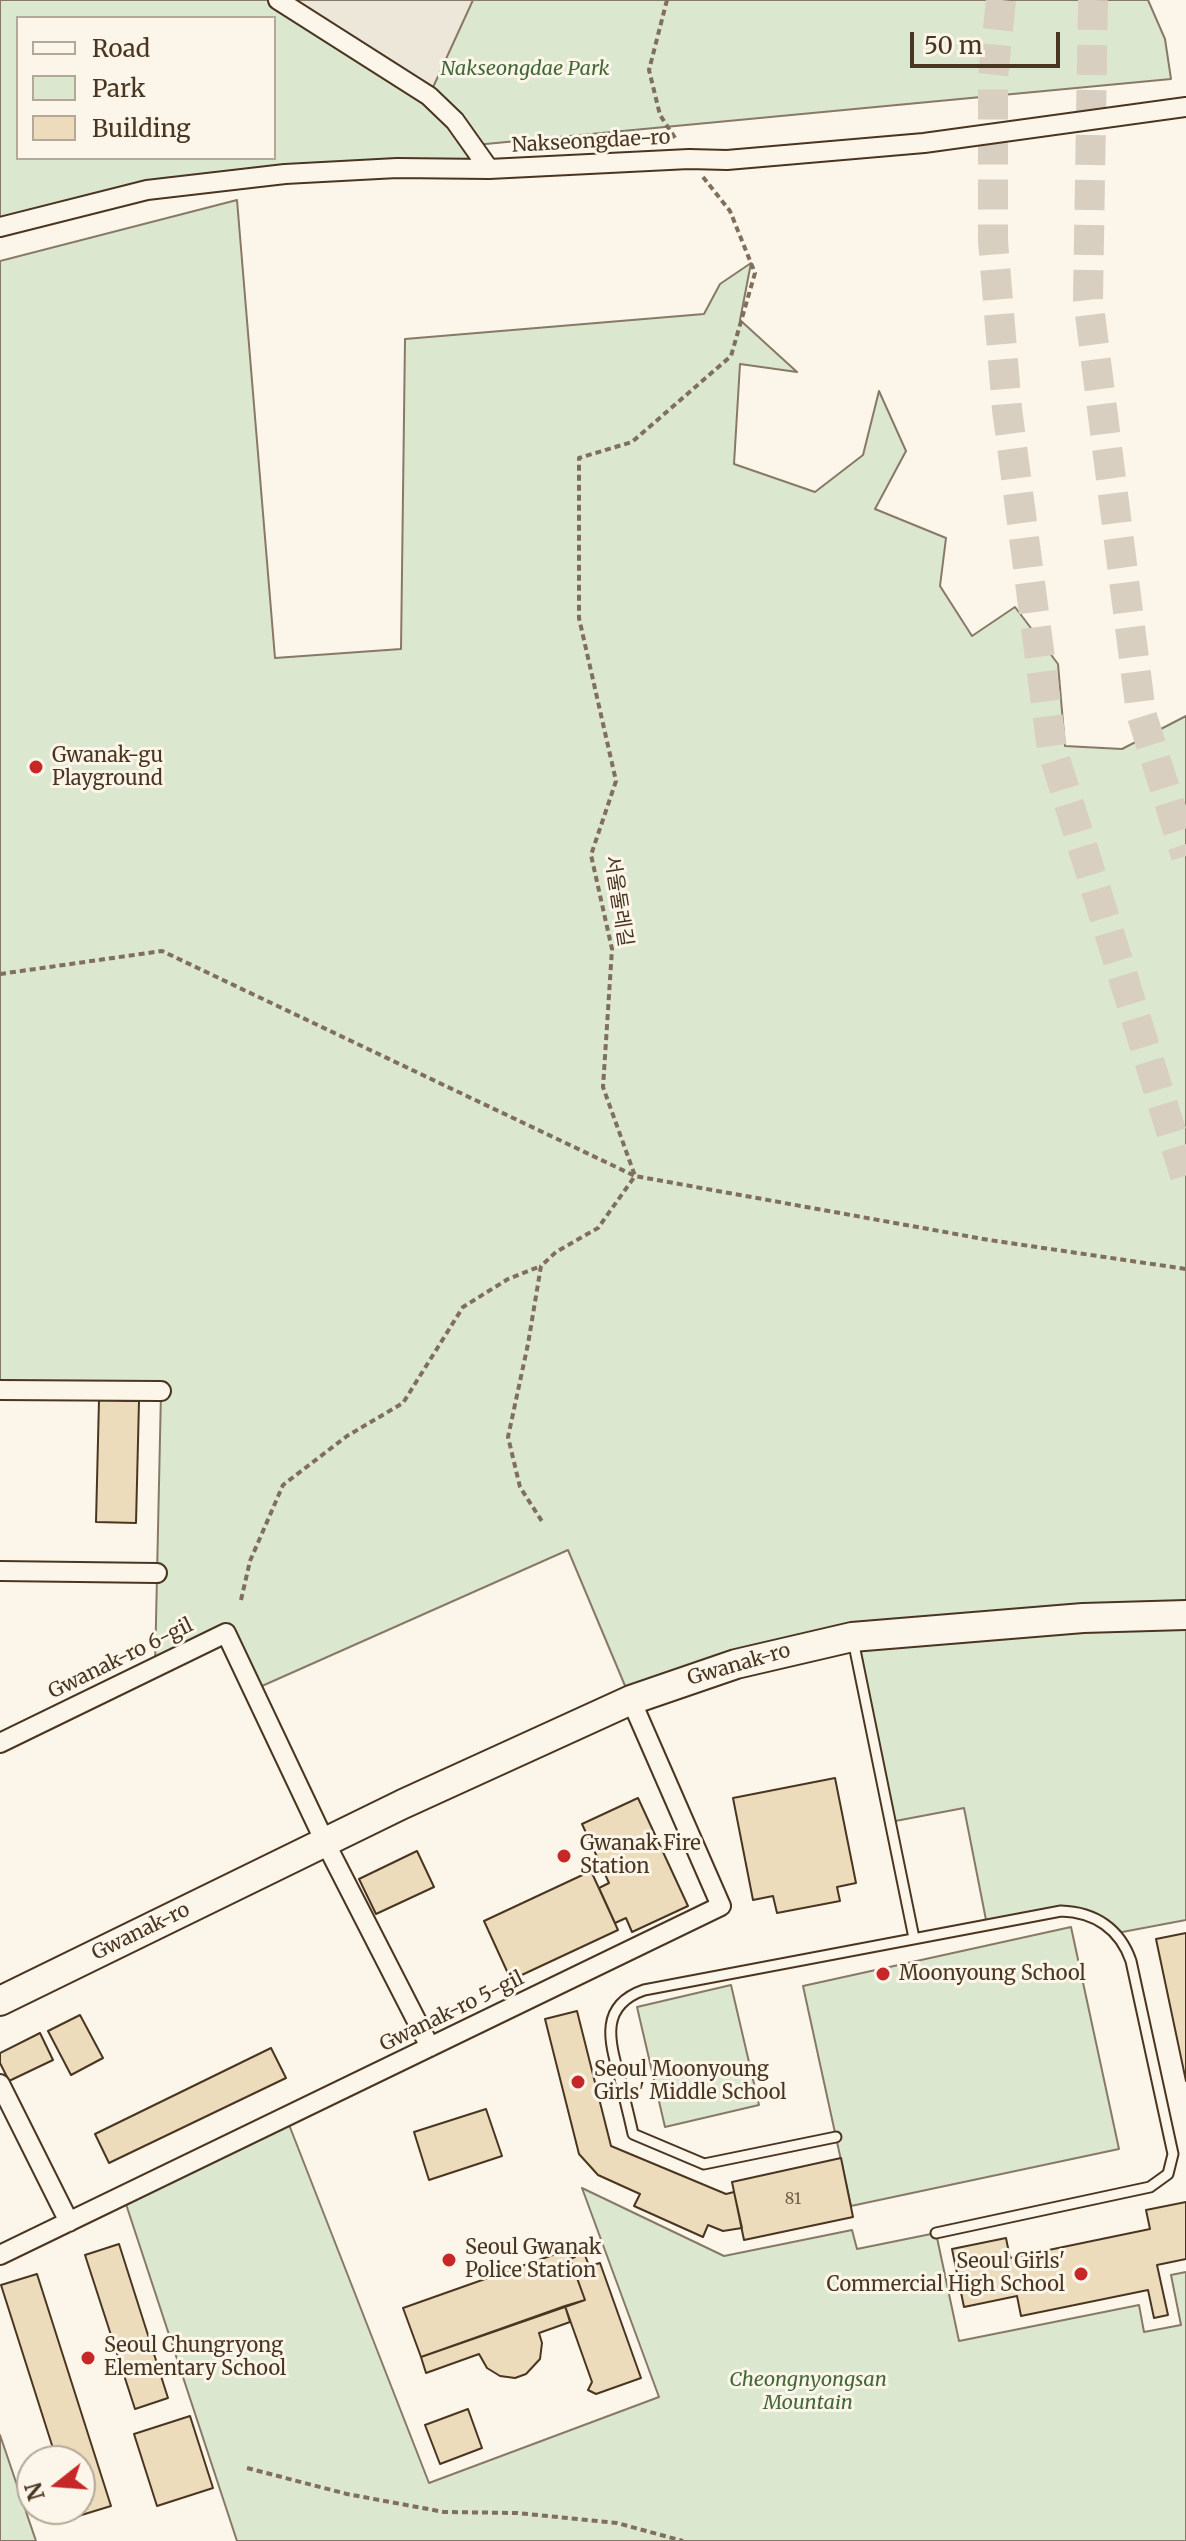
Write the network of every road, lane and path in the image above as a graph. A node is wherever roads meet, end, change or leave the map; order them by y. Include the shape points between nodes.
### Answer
1 (278, 0) edge
2 (667, 0) edge
3 (1186, 107) edge
4 (689, 159) junction
5 (489, 169) junction
6 (0, 227) edge
7 (0, 974) edge
8 (635, 1176) junction
9 (541, 1266) junction
10 (1186, 1269) edge
11 (0, 1390) edge
12 (161, 1391) dead end
13 (543, 1523) dead end
14 (0, 1571) edge
15 (157, 1573) dead end
16 (241, 1600) dead end
17 (1186, 1615) edge
18 (852, 1637) junction
19 (631, 1700) junction
20 (0, 1743) edge
21 (325, 1842) junction
22 (914, 1938) junction
23 (0, 2001) edge
24 (430, 2047) junction
25 (0, 2084) edge
26 (836, 2137) dead end
27 (69, 2222) junction
28 (936, 2233) dead end
29 (0, 2255) edge
30 (247, 2468) dead end
31 (683, 2541) edge

1 - 5 street via 429,96 455,121
2 - 4 path, 서울둘레길 via 649,70 660,115
3 - 4 street, Nakseongdae-ro via 924,143
4 - 5 street, Nakseongdae-ro
4 - 8 path, 서울둘레길 via 730,211 755,273 731,356 632,442 579,458 579,618 616,781 591,855 612,949 603,1087
5 - 6 street, Nakseongdae-ro via 285,174 178,186
7 - 8 path via 162,951
8 - 9 path via 598,1228
8 - 10 path via 989,1240
9 - 13 path via 508,1437 520,1487
9 - 16 path via 463,1307 403,1403 347,1436 283,1485 250,1561
11 - 12 street
14 - 15 street
17 - 18 main road, Gwanak-ro
18 - 19 main road, Gwanak-ro via 736,1664
18 - 22 lane
19 - 21 main road, Gwanak-ro
19 - 24 street, Gwanak-ro 5-gil via 721,1906
20 - 21 street, Gwanak-ro 6-gil via 226,1633
21 - 23 main road, Gwanak-ro
21 - 24 street
22 - 26 lane via 644,1990 627,1998 613,2018 611,2045 633,2134 704,2164
22 - 28 lane via 1061,1911 1094,1917 1110,1927 1131,1961 1173,2154 1168,2174 1150,2187
24 - 27 street, Gwanak-ro 5-gil
25 - 27 street
27 - 29 street, Gwanak-ro 5-gil
30 - 31 path via 444,2512 617,2523

